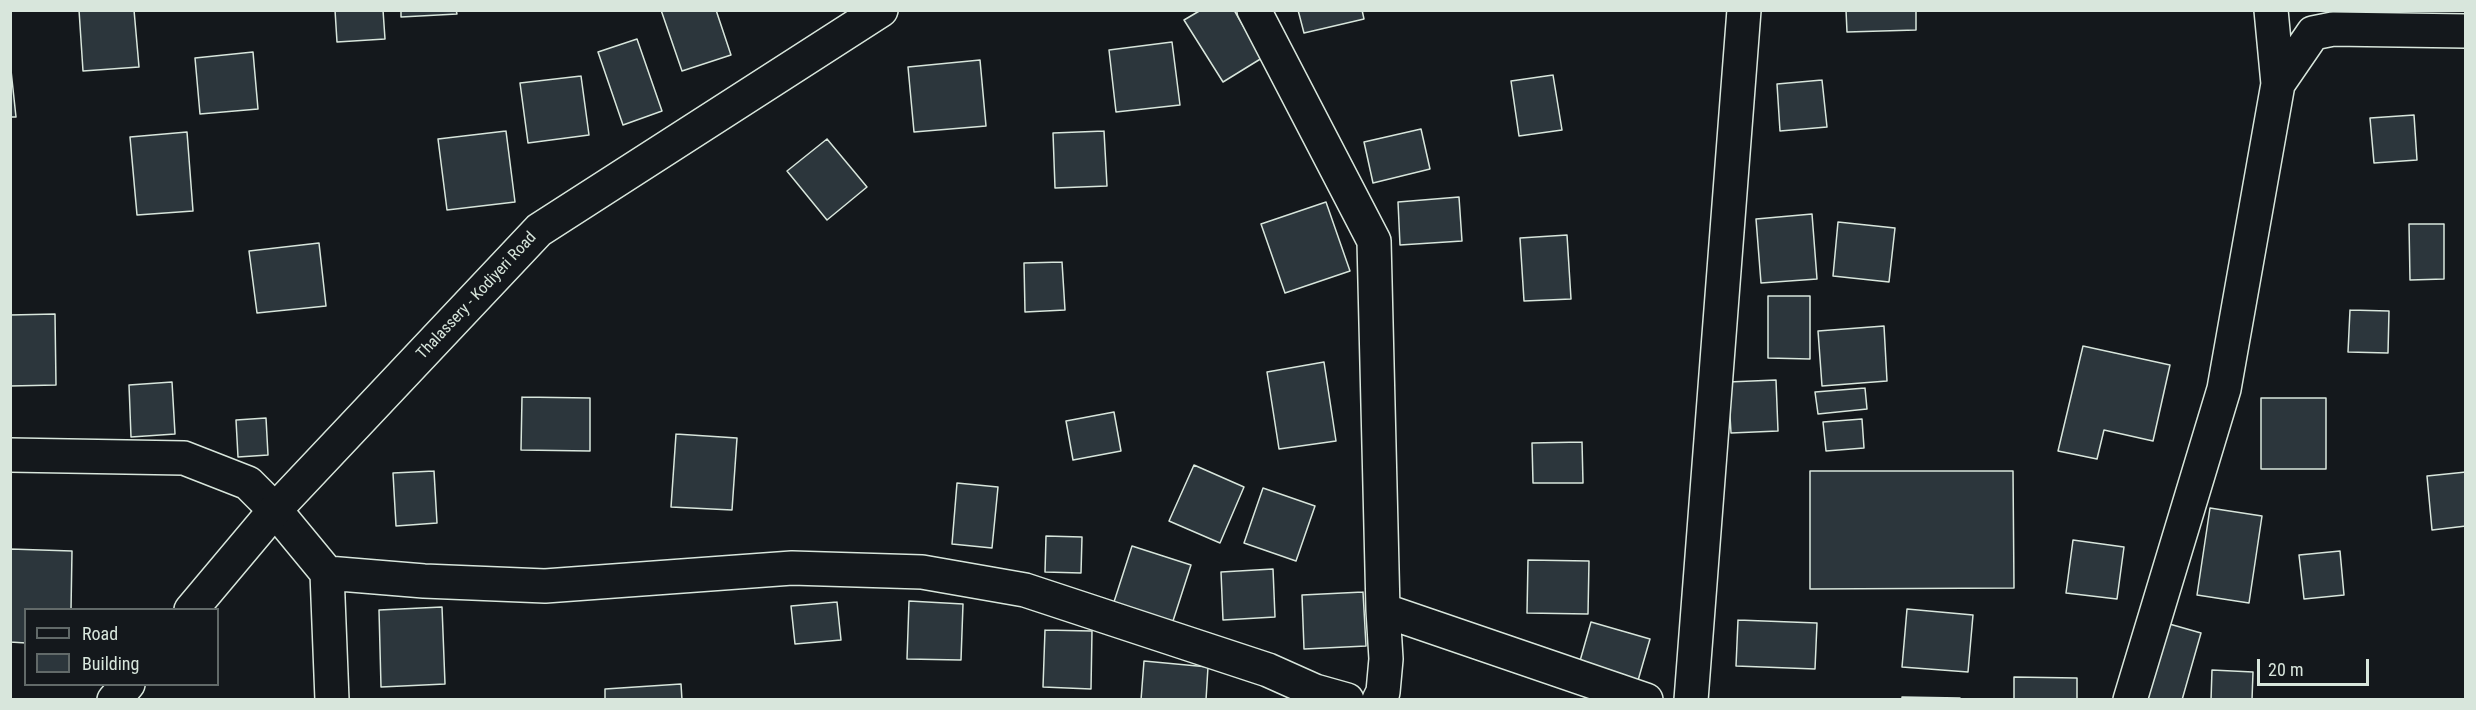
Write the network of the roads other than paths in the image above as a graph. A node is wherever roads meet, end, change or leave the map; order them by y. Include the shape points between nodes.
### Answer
1 (881, 10) edge
2 (1254, 10) edge
3 (1744, 10) edge
4 (2271, 10) edge
5 (2466, 31) edge
6 (2278, 84) junction
7 (10, 455) edge
8 (274, 510) junction
9 (327, 573) junction
10 (192, 608) edge
11 (1383, 610) junction
12 (126, 686) edge
13 (114, 699) edge
14 (332, 699) edge
15 (1347, 699) edge
16 (1379, 699) edge
17 (1646, 699) edge
18 (1690, 699) edge
19 (2130, 699) edge

1 - 8 street, Thalassery - Kodiyeri Road via 539,230
2 - 11 street via 1374,242
3 - 18 street
4 - 6 street
5 - 6 street via 2333,29 2313,33
6 - 19 street via 2224,389
7 - 8 street via 184,458 248,483
8 - 9 street
8 - 10 street, Thalassery - Kodiyeri Road
9 - 14 street
9 - 15 street via 545,586 792,568 922,572 1025,590
11 - 16 street via 1386,659
11 - 17 street
12 - 13 street

